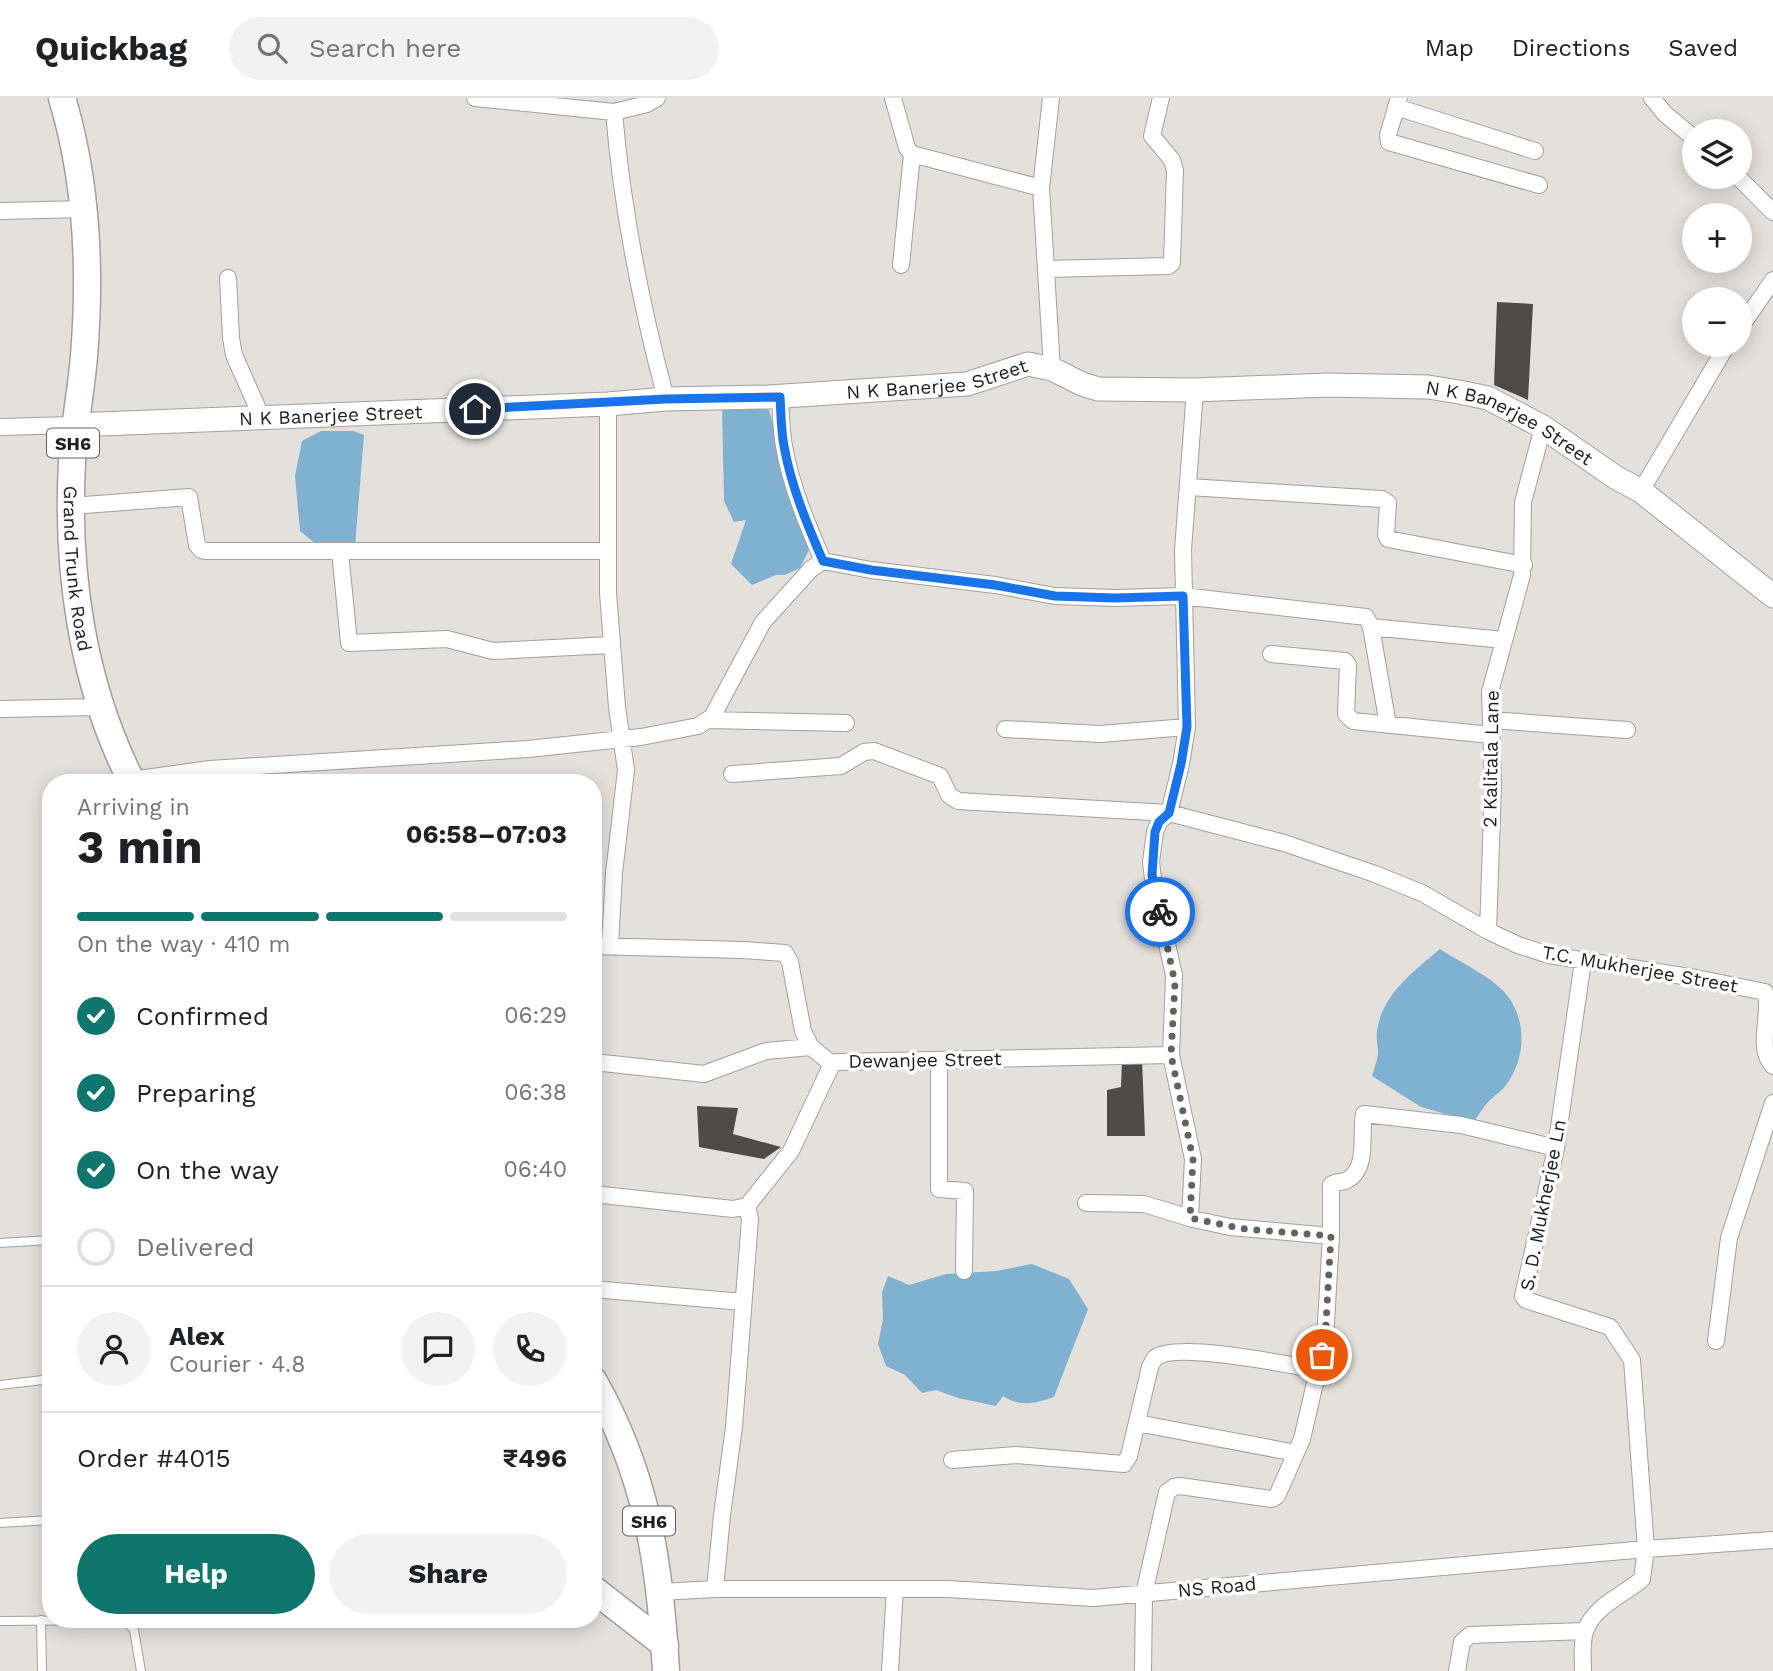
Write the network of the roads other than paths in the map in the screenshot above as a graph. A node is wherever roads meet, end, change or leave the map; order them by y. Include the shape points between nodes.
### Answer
1 (62, 98) edge
2 (475, 98) edge
3 (657, 98) edge
4 (893, 98) edge
5 (1051, 98) edge
6 (1161, 98) edge
7 (1652, 98) edge
8 (526, 100) edge
9 (1398, 102) edge
10 (614, 112) junction
11 (1682, 128) edge
12 (1535, 151) dead end
13 (912, 154) junction
14 (1539, 185) dead end
15 (1041, 188) junction
16 (1750, 189) edge
17 (85, 209) junction
18 (0, 211) edge
19 (1773, 212) edge
20 (901, 265) dead end
21 (1046, 269) junction
22 (228, 278) dead end
23 (1773, 280) edge
24 (1752, 311) edge
25 (1720, 357) edge
26 (1052, 369) junction
27 (1195, 390) junction
28 (780, 397) junction
29 (666, 399) junction
30 (608, 404) junction
31 (261, 418) junction
32 (75, 425) junction
33 (0, 427) edge
34 (1543, 427) junction
35 (1189, 487) junction
36 (1641, 491) junction
37 (72, 506) junction
38 (340, 551) junction
39 (608, 551) junction
40 (823, 561) junction
41 (1524, 565) junction
42 (1183, 596) junction
43 (1773, 596) edge
44 (1371, 627) junction
45 (1504, 640) junction
46 (611, 645) junction
47 (1271, 654) dead end
48 (100, 707) junction
49 (0, 709) edge
50 (709, 720) junction
51 (846, 723) dead end
52 (1388, 725) junction
53 (1187, 727) junction
54 (1491, 728) junction
55 (1005, 729) dead end
56 (1627, 730) dead end
57 (622, 739) junction
58 (128, 774) edge
59 (176, 774) edge
60 (732, 774) dead end
61 (1169, 813) junction
62 (1488, 931) junction
63 (602, 945) edge
64 (610, 945) junction
65 (1583, 961) junction
66 (1771, 993) edge
67 (810, 1047) junction
68 (1171, 1055) junction
69 (939, 1061) junction
70 (602, 1063) edge
71 (832, 1064) junction
72 (1773, 1066) edge
73 (1773, 1102) edge
74 (1556, 1148) junction
75 (602, 1195) edge
76 (1086, 1203) dead end
77 (747, 1206) junction
78 (1190, 1218) junction
79 (1331, 1236) junction
80 (42, 1241) edge
81 (0, 1243) edge
82 (964, 1272) dead end
83 (602, 1290) edge
84 (743, 1302) junction
85 (1716, 1340) dead end
86 (1318, 1370) junction
87 (42, 1380) edge
88 (0, 1385) edge
89 (602, 1396) edge
90 (1137, 1423) junction
91 (1296, 1453) junction
92 (952, 1460) dead end
93 (42, 1521) edge
94 (0, 1523) edge
95 (1773, 1541) edge
96 (1646, 1549) junction
97 (715, 1589) junction
98 (895, 1589) junction
99 (660, 1592) junction
100 (1144, 1594) junction
101 (602, 1596) edge
102 (41, 1620) joint
103 (0, 1621) edge
104 (132, 1628) edge
105 (136, 1628) edge
106 (1585, 1631) junction
107 (665, 1644) junction
108 (138, 1657) junction
109 (42, 1671) edge
110 (141, 1671) edge
111 (666, 1671) edge
112 (890, 1671) edge
113 (1143, 1671) edge
114 (1457, 1671) edge
115 (1583, 1671) edge

1 - 17 main road, Grand Trunk Road / SH6
2 - 8 street
3 - 10 street
4 - 13 street
5 - 15 street
6 - 21 street via 1152,136 1175,170 1172,263
7 - 11 street
8 - 10 street
9 - 12 street
9 - 14 street via 1390,142
10 - 29 street via 638,279
13 - 15 street
13 - 20 street
15 - 21 street
16 - 19 street
17 - 18 street
17 - 32 main road, Grand Trunk Road / SH6 via 84,356
21 - 26 street
22 - 31 street via 234,355
23 - 24 street
25 - 36 street
26 - 27 street, N K Banerjee Street via 1098,389
26 - 28 street, N K Banerjee Street via 1028,364 967,384
27 - 34 street, N K Banerjee Street via 1429,387 1489,398
27 - 35 street
28 - 29 street, N K Banerjee Street
28 - 40 street via 783,442 793,484
29 - 30 street, N K Banerjee Street
30 - 31 street, N K Banerjee Street
30 - 39 street
31 - 32 street, N K Banerjee Street
32 - 33 street
32 - 37 main road, Grand Trunk Road / SH6
34 - 36 street, N K Banerjee Street
34 - 41 street, 2 Kalitala Lane via 1523,502
35 - 41 street via 1382,499 1388,503 1388,539
35 - 42 street
36 - 43 street, N K Banerjee Street
37 - 38 street via 186,496 201,550
37 - 48 main road, Grand Trunk Road / SH6 via 76,598
38 - 39 street
38 - 46 street via 349,643 438,638 493,651
39 - 46 street
40 - 42 street via 1055,596
40 - 50 street via 762,622
41 - 45 street, 2 Kalitala Lane
42 - 44 street via 1361,615
42 - 53 street
44 - 45 street
44 - 52 street
45 - 54 street, 2 Kalitala Lane via 1491,687
46 - 57 street
47 - 52 street via 1345,661 1347,717
48 - 49 street
48 - 58 main road, Grand Trunk Road / SH6
50 - 51 street
50 - 57 street via 698,726
52 - 54 street
53 - 55 street via 1100,734
53 - 61 street
54 - 56 street
54 - 62 street, 2 Kalitala Lane
57 - 59 street
57 - 64 street via 626,771
60 - 61 street, T.C. Mukherjee Street via 841,766 869,751 940,776 948,795 958,801
61 - 62 street, T.C. Mukherjee Street via 1284,843 1375,874 1422,893
61 - 68 street via 1155,832 1152,875 1175,983
62 - 65 street, T.C. Mukherjee Street via 1549,955
63 - 64 street
64 - 67 street via 785,953
65 - 66 street, T.C. Mukherjee Street
65 - 74 street, S. D. Mukherjee Ln
66 - 72 street, T.C. Mukherjee Street via 1767,1052
67 - 70 street via 766,1051 704,1074
67 - 71 street
68 - 69 street, Dewanjee Street
68 - 78 street via 1193,1159
69 - 71 street, Dewanjee Street
69 - 82 street via 939,1189 965,1191
71 - 77 street, Dewanjee Street via 791,1151
73 - 85 street via 1729,1238
74 - 79 street via 1461,1125 1365,1114 1359,1165 1349,1178 1331,1185
74 - 96 street, S. D. Mukherjee Ln via 1523,1296 1610,1327 1632,1360
75 - 77 street via 733,1209
76 - 78 street via 1144,1204
77 - 84 street via 750,1219
78 - 79 street via 1245,1229
79 - 86 street via 1325,1340
80 - 81 lane
83 - 84 street
84 - 97 street
86 - 90 street via 1225,1355 1164,1354 1150,1367
86 - 91 street
87 - 88 lane
89 - 99 main road, SH6 via 640,1489
90 - 91 street
90 - 92 street via 1128,1460 1121,1465 1016,1455
91 - 100 street via 1272,1499 1180,1486 1170,1489
93 - 94 lane
95 - 96 street, NS Road
96 - 100 street, NS Road
96 - 106 street via 1642,1579 1604,1606
97 - 98 street, NS Road
97 - 99 street, NS Road
98 - 100 street, NS Road via 1079,1598
98 - 112 street
99 - 107 main road, SH6
100 - 113 street
101 - 107 main road
102 - 103 lane
102 - 109 lane
104 - 108 lane
105 - 108 lane
106 - 114 street via 1471,1635 1462,1642
106 - 115 street
107 - 111 main road, SH6
108 - 110 lane

